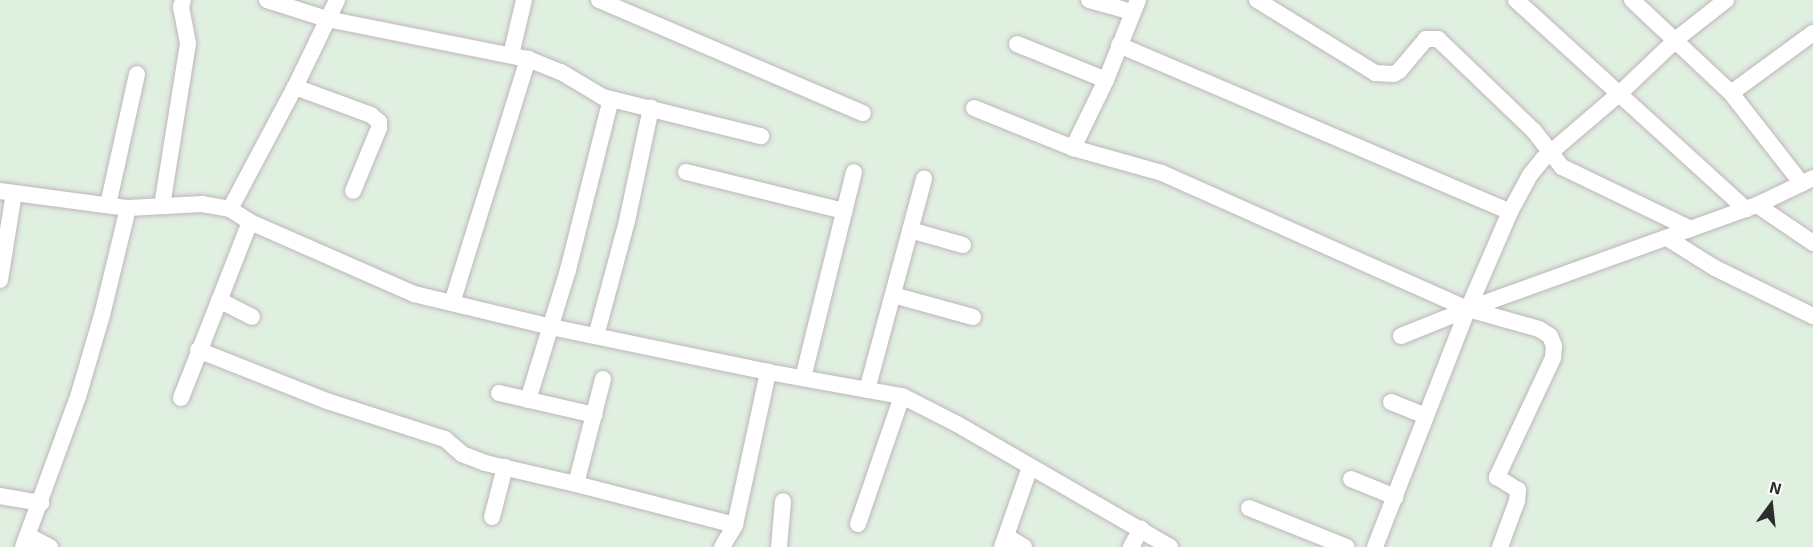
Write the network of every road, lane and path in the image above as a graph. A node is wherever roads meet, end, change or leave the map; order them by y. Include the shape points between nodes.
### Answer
1 (183, 0) edge
2 (267, 0) edge
3 (337, 0) edge
4 (524, 0) edge
5 (599, 0) edge
6 (1089, 0) edge
7 (1257, 0) edge
8 (1516, 0) edge
9 (1632, 0) edge
10 (1726, 0) edge
11 (1135, 6) edge
12 (327, 19) junction
13 (1813, 33) edge
14 (1675, 41) junction
15 (1017, 44) dead end
16 (1119, 45) junction
17 (511, 55) junction
18 (528, 59) junction
19 (137, 74) dead end
20 (1106, 80) junction
21 (296, 87) junction
22 (1731, 93) junction
23 (1619, 94) junction
24 (611, 99) junction
25 (651, 108) junction
26 (974, 108) dead end
27 (863, 113) dead end
28 (761, 136) dead end
29 (1073, 148) junction
30 (1550, 153) junction
31 (686, 172) dead end
32 (854, 172) dead end
33 (924, 179) dead end
34 (1808, 181) edge
35 (353, 191) dead end
36 (7, 192) edge
37 (108, 205) junction
38 (162, 206) junction
39 (1751, 207) junction
40 (128, 208) junction
41 (230, 209) junction
42 (844, 211) junction
43 (1510, 212) junction
44 (250, 222) junction
45 (1691, 229) junction
46 (910, 230) junction
47 (1667, 238) junction
48 (1813, 243) edge
49 (963, 244) dead end
50 (0, 280) edge
51 (893, 295) junction
52 (219, 300) junction
53 (452, 303) junction
54 (1467, 309) junction
55 (1813, 316) edge
56 (252, 317) dead end
57 (973, 317) dead end
58 (551, 327) junction
59 (596, 336) junction
60 (1401, 336) dead end
61 (198, 350) junction
62 (768, 372) junction
63 (803, 378) junction
64 (603, 380) dead end
65 (867, 390) junction
66 (499, 393) dead end
67 (902, 396) junction
68 (181, 398) dead end
69 (528, 400) junction
70 (1391, 402) dead end
71 (594, 415) junction
72 (1426, 416) junction
73 (506, 467) junction
74 (1030, 467) junction
75 (1351, 478) dead end
76 (576, 484) junction
77 (0, 496) edge
78 (1395, 497) junction
79 (783, 501) dead end
80 (41, 504) junction
81 (1249, 508) dead end
82 (492, 517) dead end
83 (858, 524) dead end
84 (735, 525) junction
85 (1141, 529) junction
86 (1004, 541) edge
87 (26, 542) edge
88 (50, 547) edge
89 (722, 547) edge
90 (779, 547) edge
91 (1024, 547) edge
92 (1131, 547) edge
93 (1170, 547) edge
94 (1347, 547) edge
95 (1375, 547) edge
96 (1500, 547) edge

1 - 38 street via 188,43
2 - 12 street
3 - 12 street
4 - 17 street
5 - 27 street
6 - 11 street
7 - 30 street via 1375,73 1399,71 1426,39 1438,39 1534,131
8 - 23 street
9 - 14 street
10 - 14 street
11 - 16 street
12 - 17 street
12 - 21 street
13 - 22 street
14 - 22 street
14 - 23 street
15 - 20 street
16 - 20 street
16 - 43 street
17 - 18 street
18 - 24 street
18 - 53 street
19 - 37 street
20 - 29 street
21 - 35 street via 371,115 379,122
21 - 41 street
22 - 34 street
23 - 30 street
23 - 39 street
24 - 25 street
24 - 58 street
25 - 28 street
25 - 59 street via 627,221
26 - 29 street
29 - 54 street via 1161,173
30 - 43 street via 1530,175
30 - 45 street via 1570,172
31 - 42 street
32 - 42 street
33 - 46 street
34 - 39 street
36 - 37 street
36 - 50 street
37 - 40 street
38 - 40 street
38 - 41 street via 202,204
39 - 45 street
39 - 48 street
40 - 80 street via 78,397
41 - 44 street
42 - 63 street
43 - 54 street
44 - 52 street
44 - 53 street via 414,294
45 - 47 street
46 - 49 street
46 - 51 street
47 - 54 street
47 - 55 street via 1715,268
51 - 57 street
51 - 65 street
52 - 56 street
52 - 61 street
53 - 58 street
54 - 60 street
54 - 72 street
54 - 96 street via 1539,329 1550,336 1554,346 1553,358 1497,477 1518,490
58 - 59 street
58 - 69 street
59 - 62 street
61 - 68 street
61 - 73 street via 327,401 445,439 462,454
62 - 63 street
62 - 84 street
63 - 65 street
64 - 71 street
65 - 67 street
66 - 69 street
67 - 74 street
67 - 83 street
69 - 71 street
70 - 72 street
71 - 76 street
72 - 78 street
73 - 76 street
73 - 82 street
74 - 85 street
74 - 86 street
75 - 78 street
76 - 84 street
77 - 80 street
78 - 95 street
79 - 90 street
80 - 87 street
81 - 94 street
84 - 89 street
85 - 92 street
85 - 93 street
86 - 91 street
87 - 88 street

